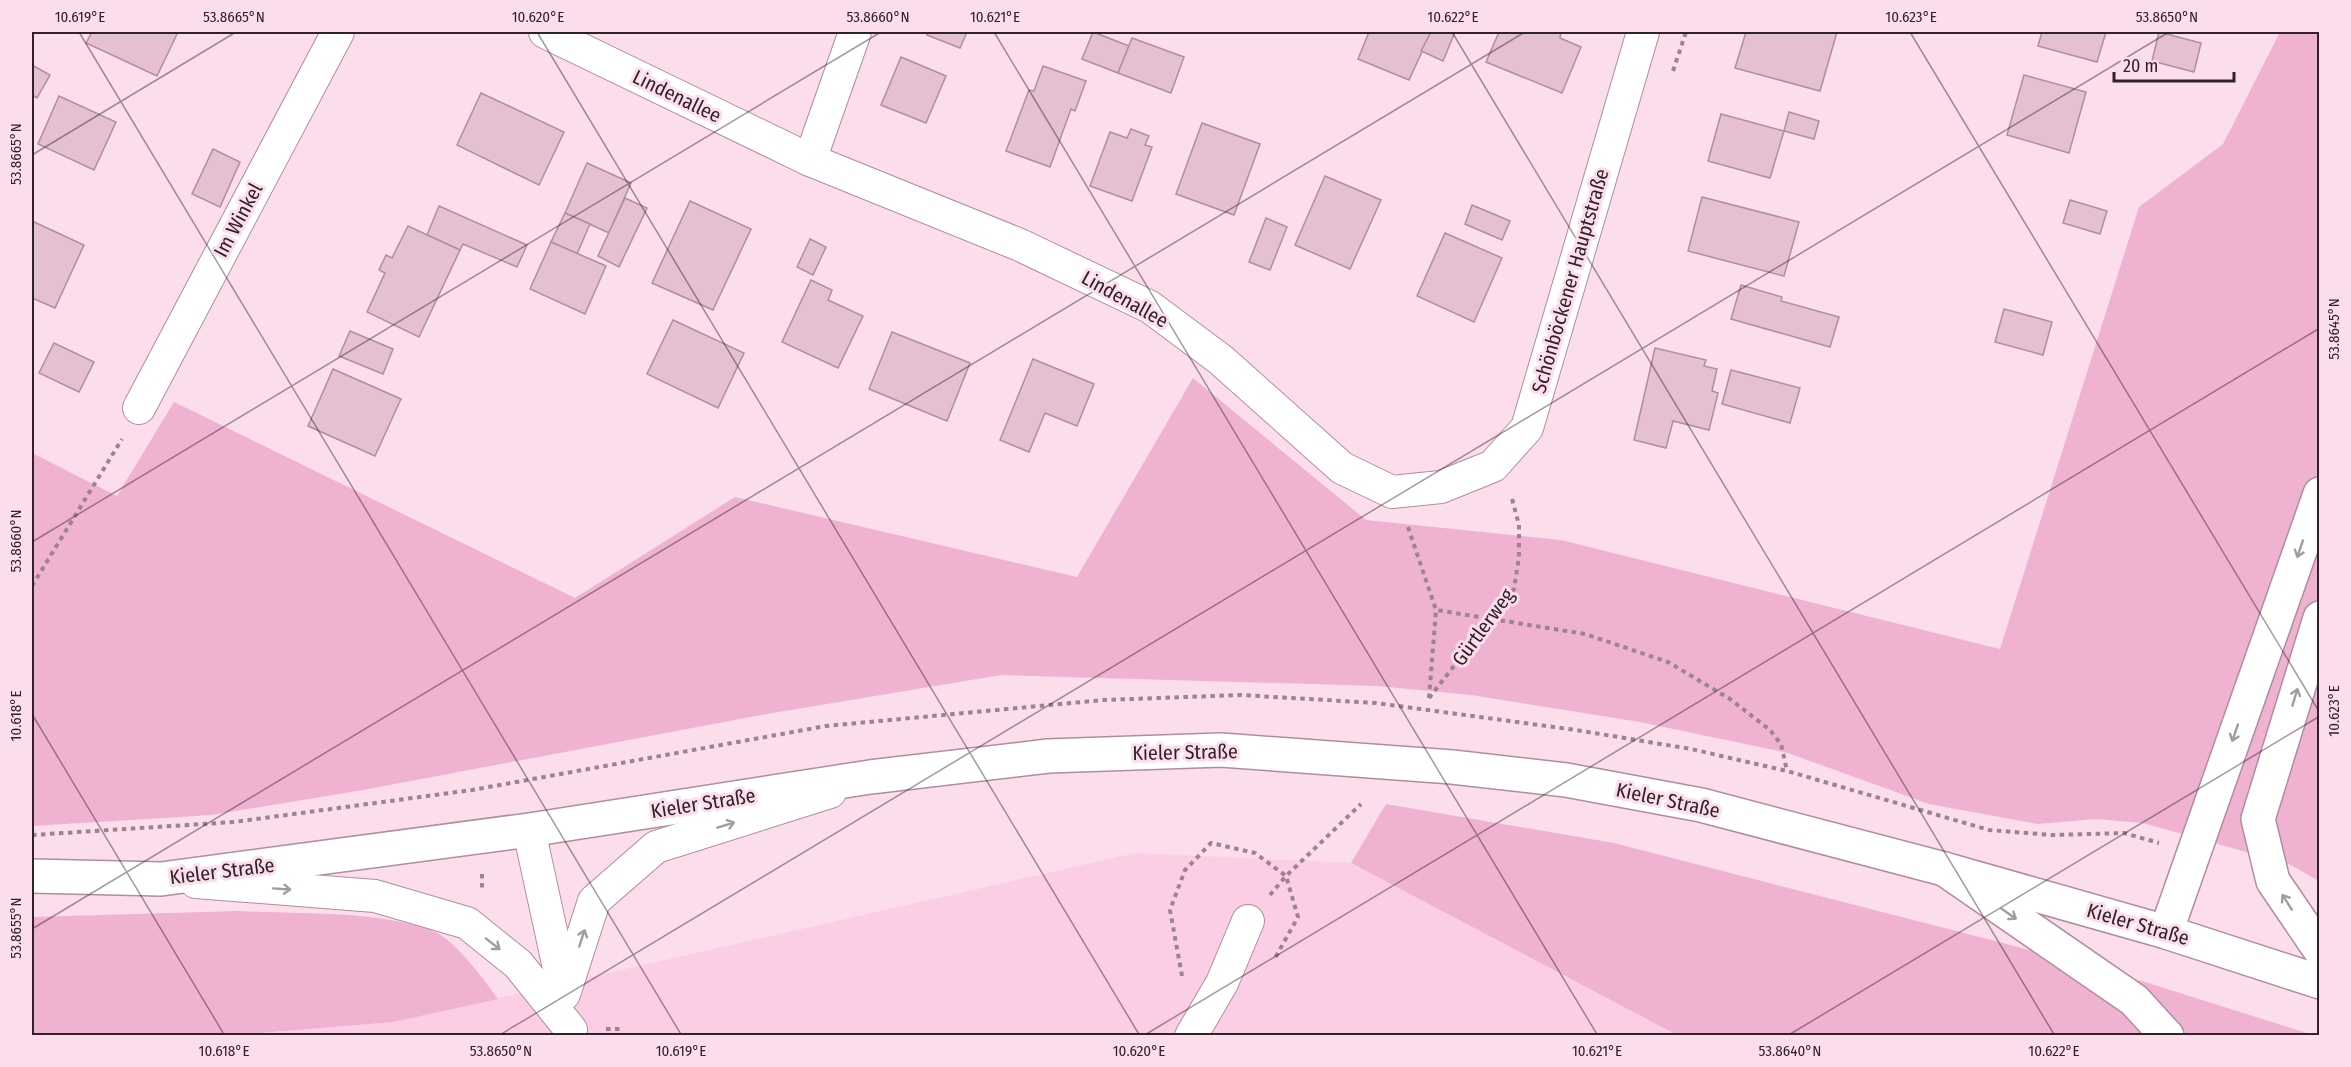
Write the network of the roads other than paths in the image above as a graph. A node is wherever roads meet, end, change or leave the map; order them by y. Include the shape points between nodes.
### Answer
1 (338, 32) edge
2 (545, 32) edge
3 (855, 32) edge
4 (1643, 32) edge
5 (810, 160) junction
6 (139, 408) road end
7 (1441, 487) joint
8 (2319, 494) edge
9 (2319, 618) edge
10 (870, 777) junction
11 (529, 830) junction
12 (1944, 869) junction
13 (32, 876) edge
14 (160, 879) junction
15 (1248, 921) road end
16 (2166, 932) junction
17 (2319, 950) edge
18 (2319, 982) edge
19 (564, 994) junction
20 (572, 1033) edge
21 (1191, 1035) edge
22 (2167, 1035) edge

1 - 6 street, Im Winkel
2 - 5 street, Lindenallee
3 - 5 street
4 - 7 street, Schönböckener Hauptstraße via 1527,429 1493,466
5 - 7 street, Lindenallee via 1020,245 1150,307 1221,360 1342,468 1392,492
8 -> 16 main road
17 -> 9 main road via 2273,881 2258,819
10 - 11 main road, Kieler Straße
10 - 12 main road, Kieler Straße via 1048,756 1221,750 1452,767 1566,780 1701,805
19 -> 10 street via 594,901 656,847
11 - 14 main road, Kieler Straße
11 - 19 street
12 - 16 main road, Kieler Straße
12 -> 22 main road via 2134,1000
13 - 14 main road, Kieler Straße
14 -> 20 street via 375,896 467,923 519,964
15 - 21 street via 1222,983
16 - 18 main road, Kieler Straße
19 - 20 street

